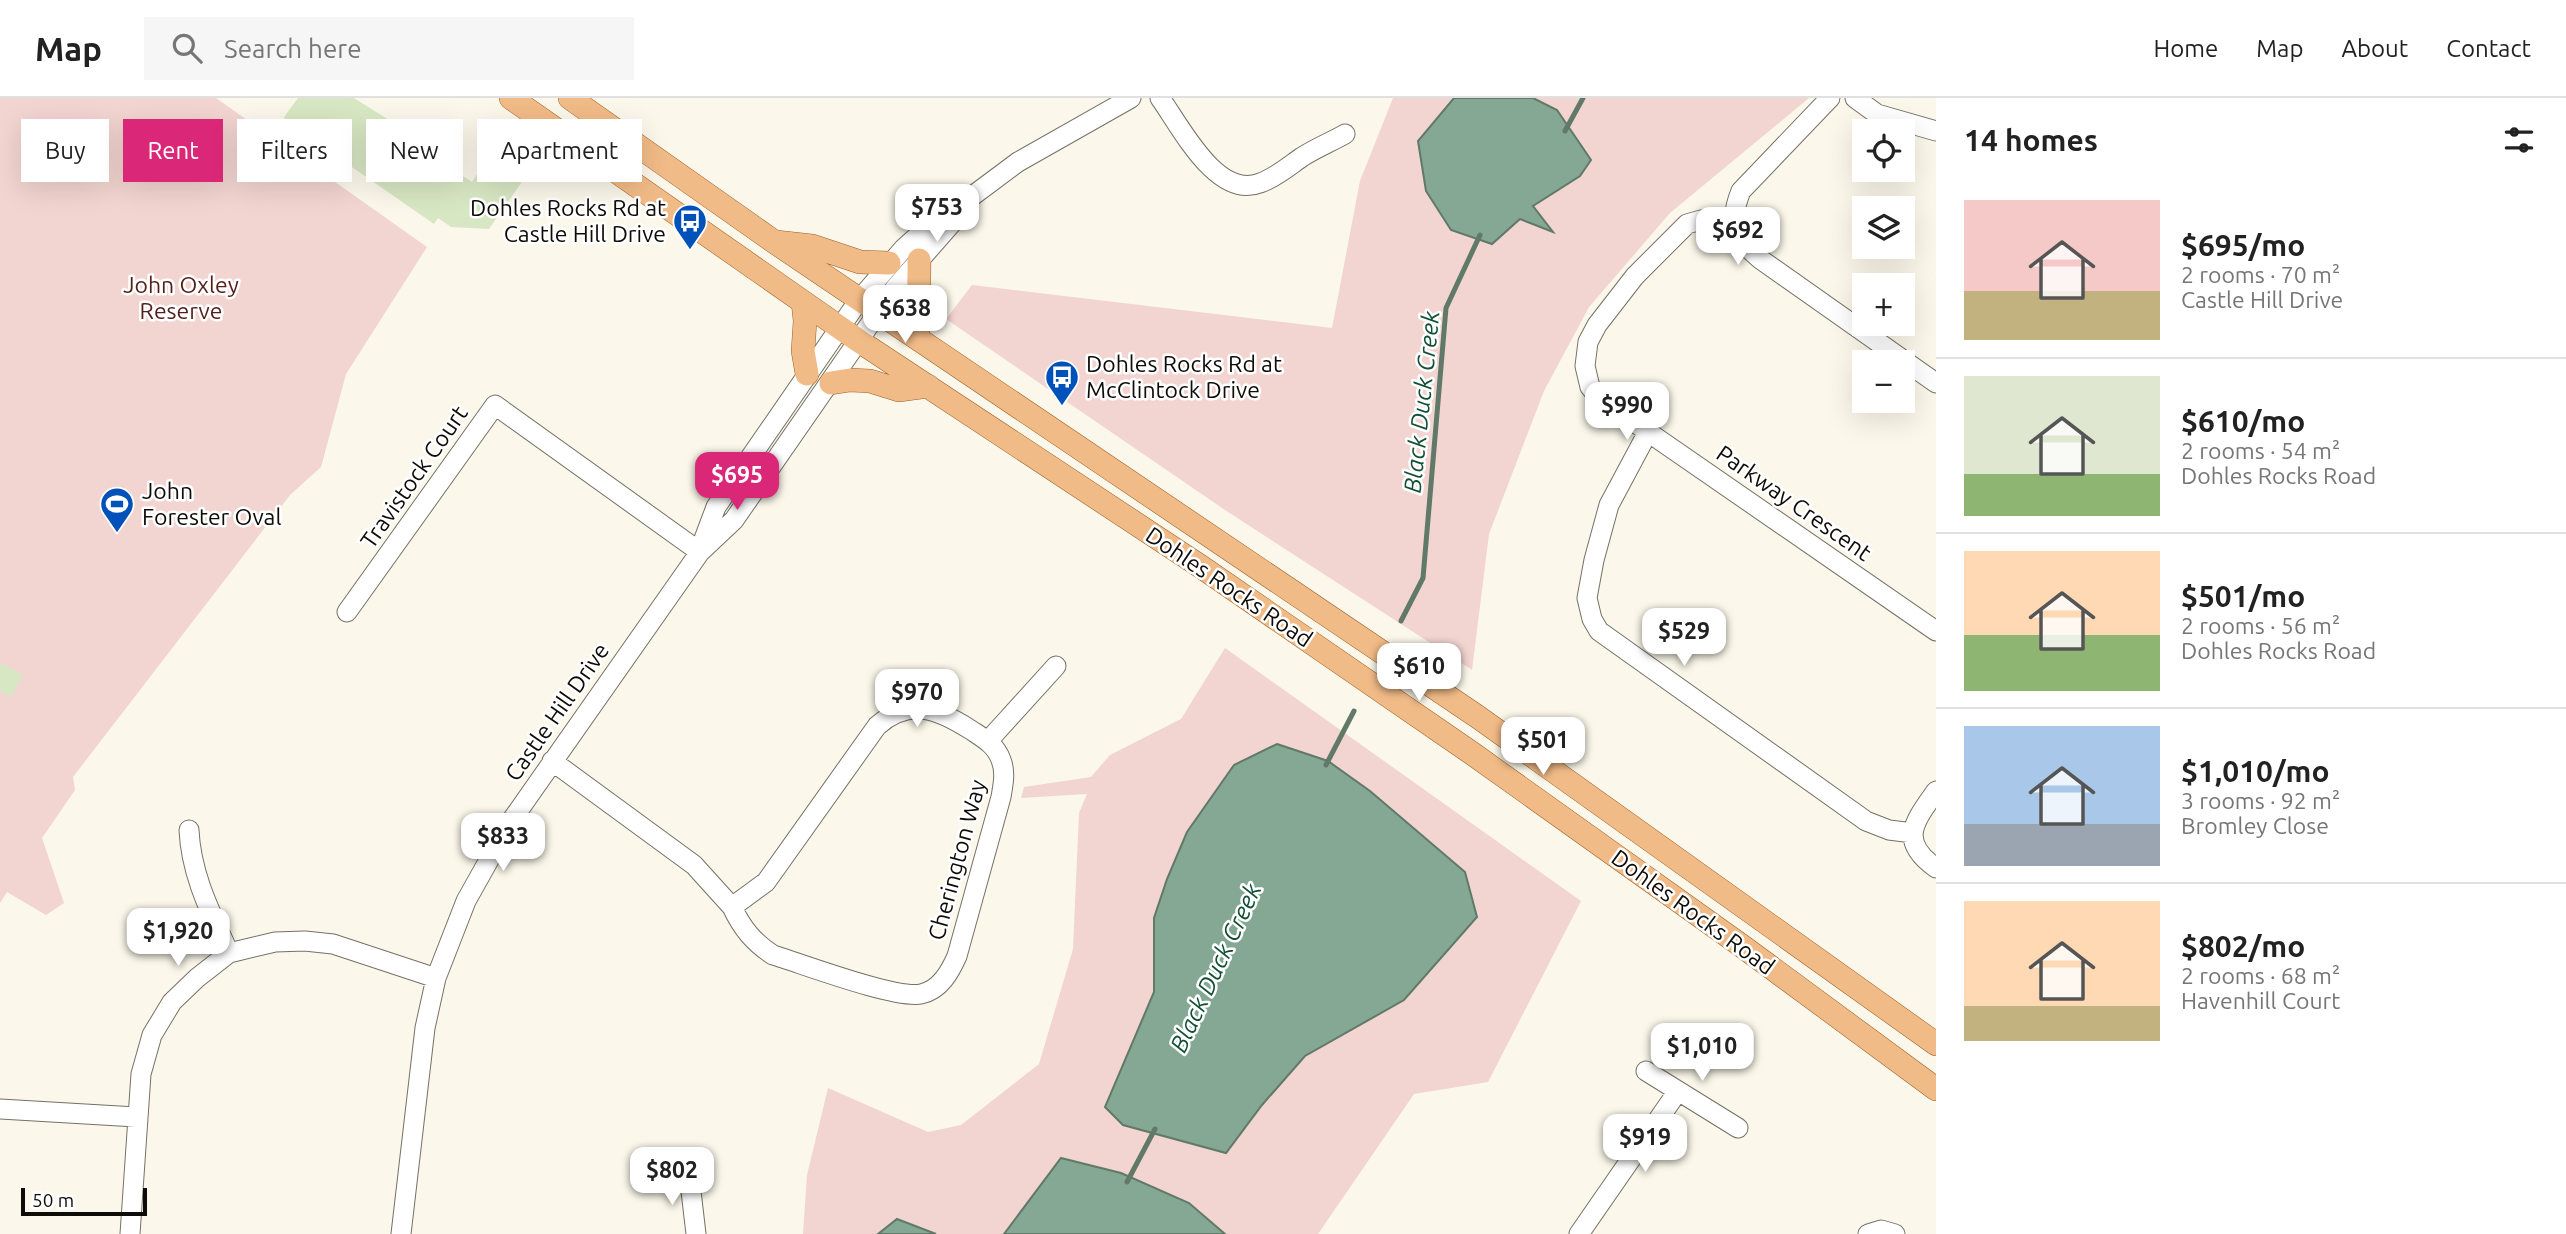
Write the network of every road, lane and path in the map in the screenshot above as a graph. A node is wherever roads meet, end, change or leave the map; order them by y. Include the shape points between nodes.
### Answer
1 (512, 98) edge
2 (570, 98) edge
3 (1131, 98) edge
4 (1160, 98) edge
5 (1830, 98) edge
6 (1855, 98) edge
7 (1936, 131) edge
8 (1345, 134) dead end
9 (967, 200) junction
10 (1734, 218) junction
11 (773, 242) junction
12 (919, 260) junction
13 (889, 263) junction
14 (859, 300) junction
15 (803, 302) junction
16 (879, 312) junction
17 (840, 328) junction
18 (918, 338) junction
19 (859, 341) junction
20 (807, 374) junction
21 (831, 383) junction
22 (1936, 383) edge
23 (928, 386) junction
24 (1648, 432) junction
25 (700, 552) junction
26 (347, 612) dead end
27 (1936, 631) edge
28 (1056, 666) dead end
29 (988, 741) junction
30 (552, 761) junction
31 (1936, 791) edge
32 (189, 830) dead end
33 (1913, 833) junction
34 (1936, 868) edge
35 (732, 907) junction
36 (229, 953) junction
37 (436, 978) junction
38 (1936, 1044) edge
39 (1646, 1071) dead end
40 (1936, 1089) edge
41 (1678, 1091) junction
42 (0, 1109) edge
43 (136, 1116) junction
44 (1738, 1128) dead end
45 (689, 1174) dead end
46 (130, 1234) edge
47 (401, 1234) edge
48 (696, 1234) edge
49 (1579, 1234) edge
50 (1868, 1234) edge
51 (1895, 1234) edge

1 - 15 main road, Dohles Rocks Road
2 - 11 main road, Dohles Rocks Road
3 - 9 street via 1018,162
4 - 8 street via 1207,163 1230,183 1244,187 1260,184
5 - 10 street via 1741,191
6 - 7 street via 1877,114
9 - 12 street, Castle Hill Drive
9 - 13 street, Castle Hill Drive via 950,207
10 - 22 street via 1740,239 1760,259
10 - 24 street, Parkway Crescent via 1687,224 1634,276 1588,342 1585,366 1590,387
11 - 13 main road via 812,246 860,262
11 - 14 main road, Dohles Rocks Road
12 - 16 street, Castle Hill Drive
12 - 18 main road
13 - 14 street, Castle Hill Drive
14 - 16 main road, Dohles Rocks Road
14 - 17 street, Castle Hill Drive
15 - 17 main road, Dohles Rocks Road
15 - 20 main road
16 - 18 main road, Dohles Rocks Road
16 - 19 street, Castle Hill Drive
17 - 19 main road, Dohles Rocks Road
17 - 20 street, Castle Hill Drive
18 - 38 main road, Dohles Rocks Road via 1478,717
19 - 21 street, Castle Hill Drive
19 - 23 main road, Dohles Rocks Road
20 - 25 street, Castle Hill Drive via 716,507
21 - 23 main road via 870,381 899,390
21 - 25 street, Castle Hill Drive via 734,520
23 - 40 main road, Dohles Rocks Road via 1461,746
24 - 27 street, Parkway Crescent
24 - 33 street via 1609,505 1594,559 1587,598 1599,631 1866,821
25 - 26 street, Travistock Court via 495,405
25 - 30 street, Castle Hill Drive
28 - 29 street
29 - 35 street via 936,710 907,710 887,718 766,882
29 - 35 street, Cherington Way via 1002,762 1001,797 957,956 948,975 935,987 922,994 891,991 773,955 758,946
30 - 35 street, Cherington Way via 694,865
30 - 37 street, Castle Hill Drive via 482,869
31 - 33 street
32 - 36 street via 198,883
33 - 34 street via 1917,852
36 - 37 street via 275,942 319,942
36 - 43 street via 172,1002 152,1035
37 - 47 street, Castle Hill Drive via 425,1028
39 - 41 street
41 - 44 street
41 - 49 street
42 - 43 street
43 - 46 street
45 - 48 street
50 - 51 street via 1881,1230

